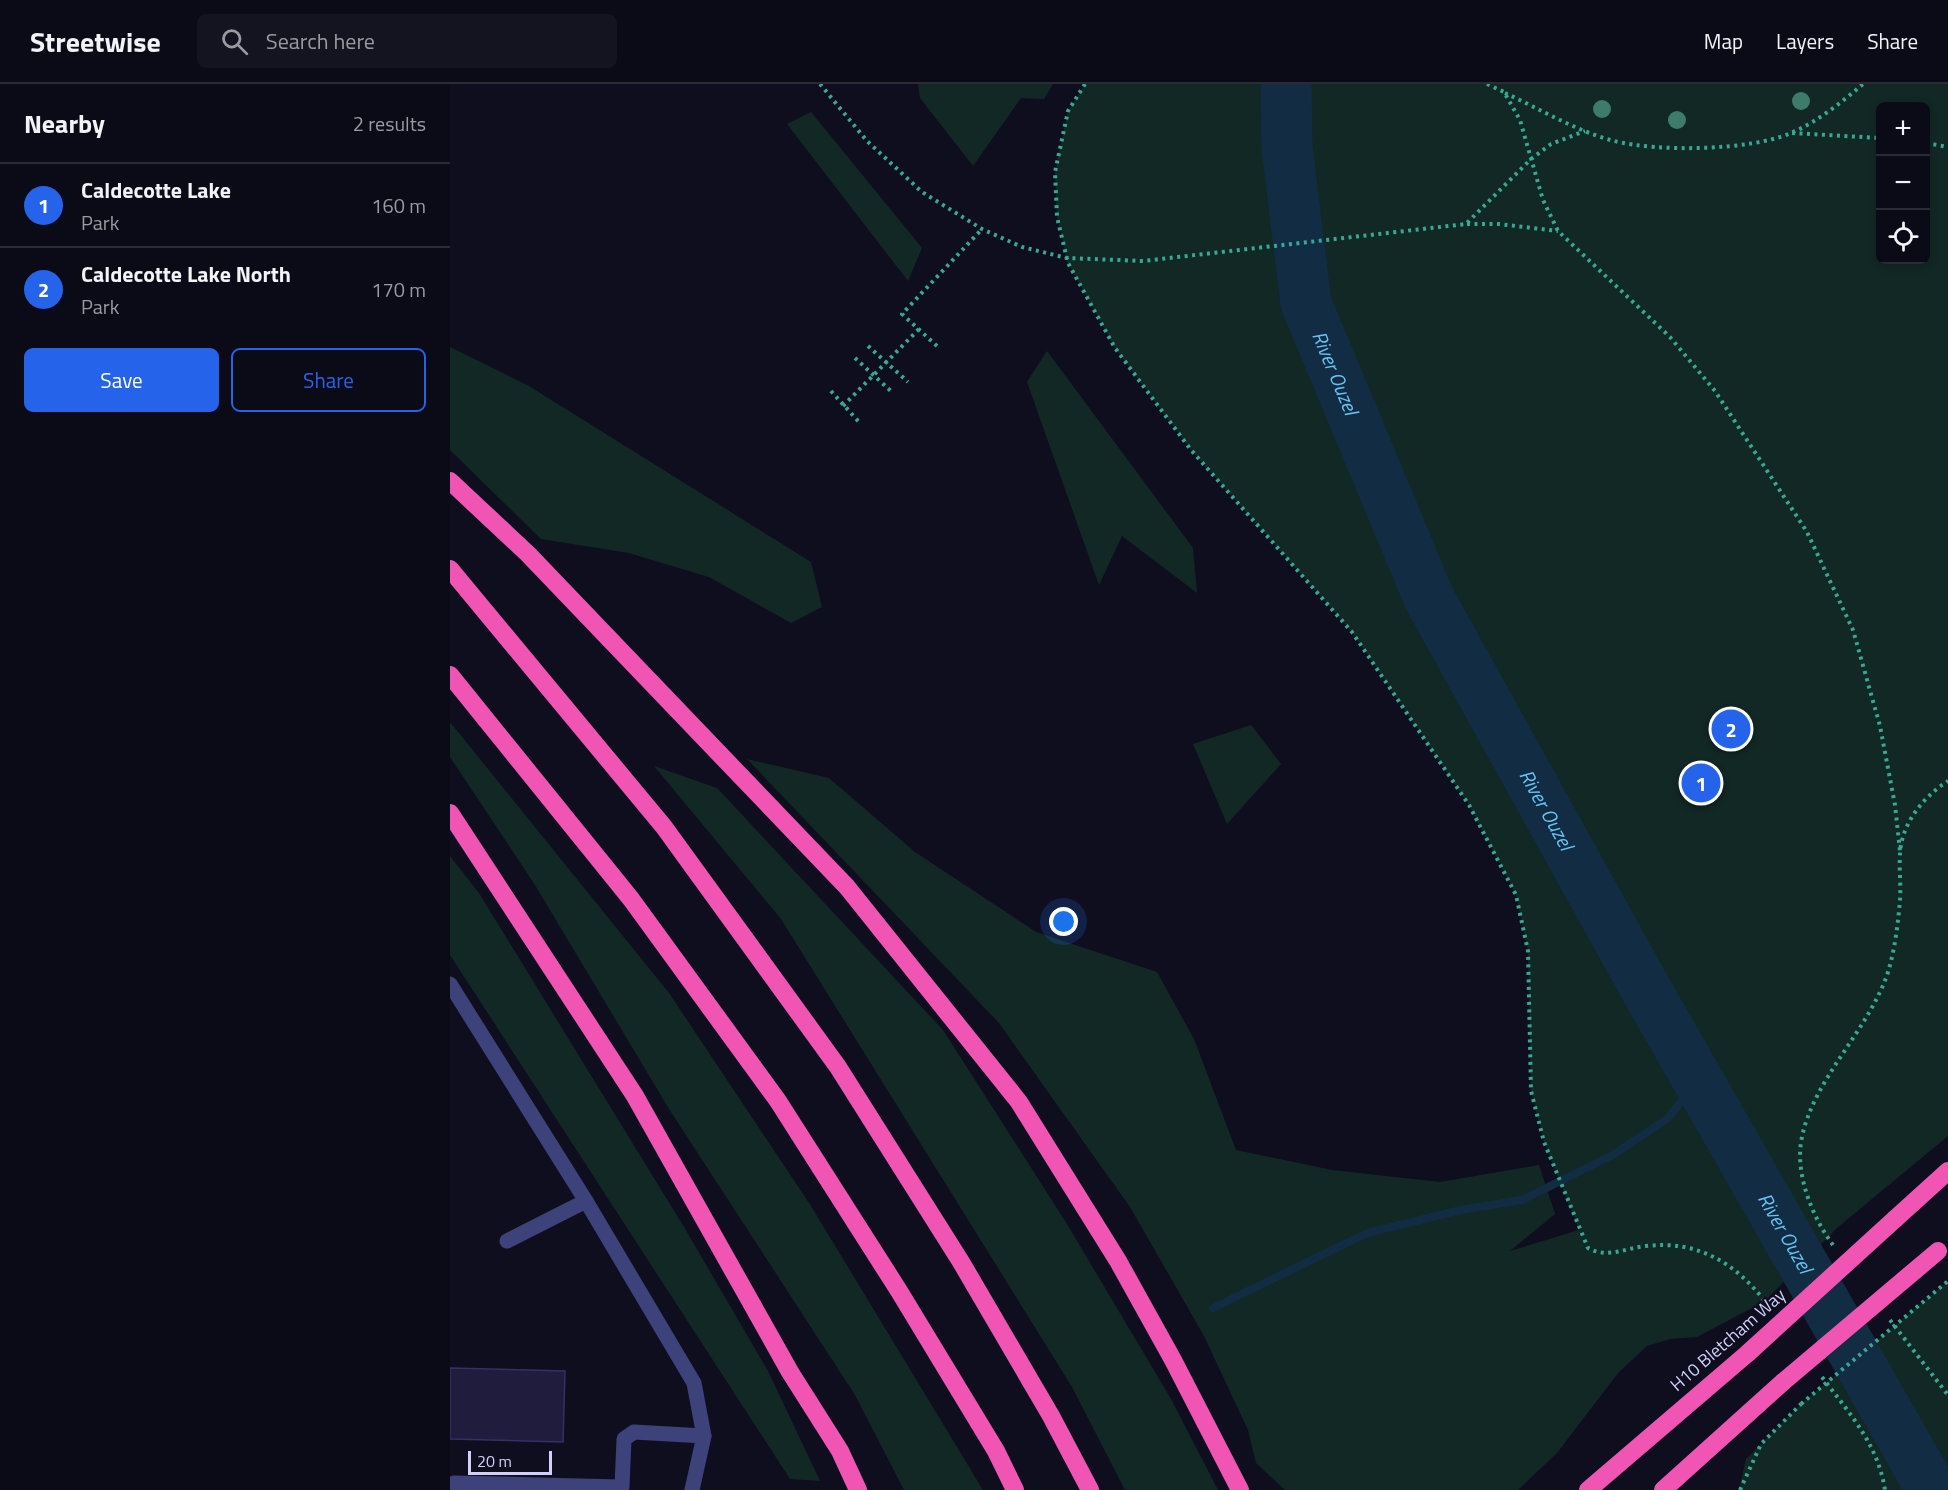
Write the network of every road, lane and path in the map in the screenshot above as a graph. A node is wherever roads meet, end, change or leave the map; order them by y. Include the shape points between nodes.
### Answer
1 (820, 84) edge
2 (1085, 84) edge
3 (1487, 84) edge
4 (1863, 84) edge
5 (1504, 92) junction
6 (1585, 131) junction
7 (1791, 133) junction
8 (1876, 138) edge
9 (1930, 144) edge
10 (1948, 147) edge
11 (1531, 159) junction
12 (1466, 224) junction
13 (982, 229) junction
14 (1558, 231) junction
15 (1067, 258) junction
16 (919, 329) junction
17 (868, 346) dead end
18 (937, 346) dead end
19 (855, 358) dead end
20 (887, 363) junction
21 (874, 376) junction
22 (908, 382) dead end
23 (831, 391) dead end
24 (892, 393) dead end
25 (843, 405) junction
26 (859, 422) dead end
27 (450, 481) edge
28 (450, 569) edge
29 (450, 675) edge
30 (1948, 781) edge
31 (450, 813) edge
32 (1900, 851) junction
33 (450, 984) edge
34 (1948, 1171) edge
35 (586, 1201) junction
36 (1579, 1230) dead end
37 (507, 1241) dead end
38 (1834, 1247) dead end
39 (1943, 1247) edge
40 (1948, 1281) edge
41 (1884, 1312) dead end
42 (1948, 1395) edge
43 (704, 1436) junction
44 (586, 1488) edge
45 (454, 1490) edge
46 (692, 1490) edge
47 (858, 1490) edge
48 (1015, 1490) edge
49 (1090, 1490) edge
50 (1240, 1490) edge
51 (1588, 1490) edge
52 (1663, 1490) edge
53 (1740, 1490) edge

1 - 13 path via 867,141 922,192
2 - 15 path via 1068,111 1055,172 1057,218
3 - 5 path
4 - 7 path via 1838,105
5 - 6 path
5 - 11 path via 1520,120
6 - 7 path via 1615,141 1678,147 1736,147
6 - 11 path via 1551,144
7 - 8 path
9 - 10 path
11 - 12 path
11 - 14 path via 1543,200
12 - 14 path
12 - 15 path via 1143,261
13 - 15 path via 1022,247
13 - 16 path via 902,314
14 - 32 path via 1670,337 1715,391 1807,532 1853,630 1880,726
15 - 36 path via 1114,348 1191,450 1352,632 1469,805 1519,906 1528,951 1531,1091 1544,1142
16 - 18 path
16 - 20 path
17 - 20 path
19 - 21 path
20 - 21 path
20 - 22 path
21 - 24 path
21 - 25 path
23 - 25 path
25 - 26 path
27 - 50 highway via 528,554 847,887 1019,1102 1118,1261
28 - 49 highway via 664,827 838,1066 961,1262
29 - 48 highway via 631,899 778,1101 906,1301 996,1451
30 - 32 path via 1933,790 1912,816
31 - 47 highway via 635,1096 790,1372 840,1451
32 - 38 path via 1900,898 1887,973 1865,1021 1810,1112 1801,1138 1807,1196
33 - 35 lane
34 - 51 highway, H10 Bletcham Way, bridge via 1748,1353
35 - 37 lane
35 - 43 lane via 694,1383
39 - 52 highway, bridge
40 - 53 path, bridge via 1801,1404 1761,1444
41 - 42 path
43 - 44 lane via 634,1432 624,1439 622,1487
43 - 46 lane
44 - 45 lane via 454,1483

